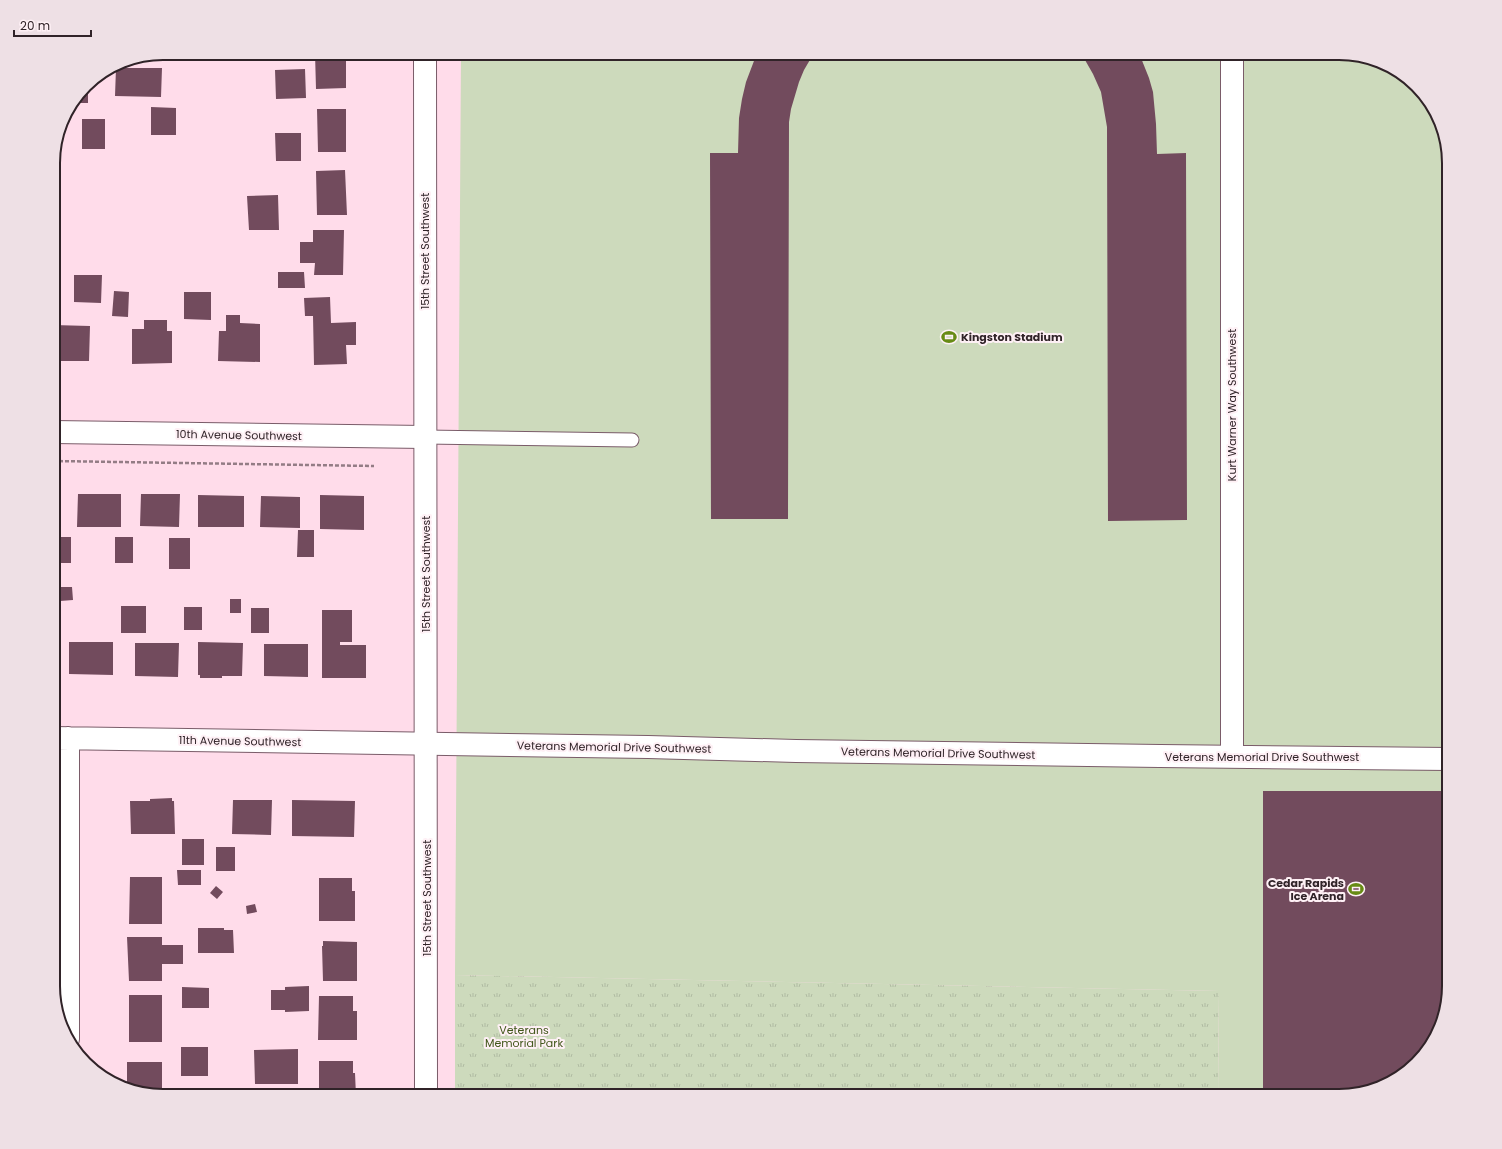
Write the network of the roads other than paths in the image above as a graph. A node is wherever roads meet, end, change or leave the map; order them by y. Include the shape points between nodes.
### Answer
1 (425, 60) edge
2 (1232, 60) edge
3 (60, 432) edge
4 (425, 438) junction
5 (632, 440) dead end
6 (61, 738) edge
7 (427, 744) junction
8 (1232, 757) junction
9 (1442, 758) edge
10 (68, 1024) edge
11 (426, 1089) edge

1 - 4 street, 15th Street Southwest
2 - 8 street, Kurt Warner Way Southwest
3 - 4 street, 10th Avenue Southwest
4 - 5 lane
4 - 7 street, 15th Street Southwest
6 - 7 street, 11th Avenue Southwest
6 - 10 street
7 - 8 street, Veterans Memorial Drive Southwest
7 - 11 street, 15th Street Southwest
8 - 9 street, Veterans Memorial Drive Southwest

